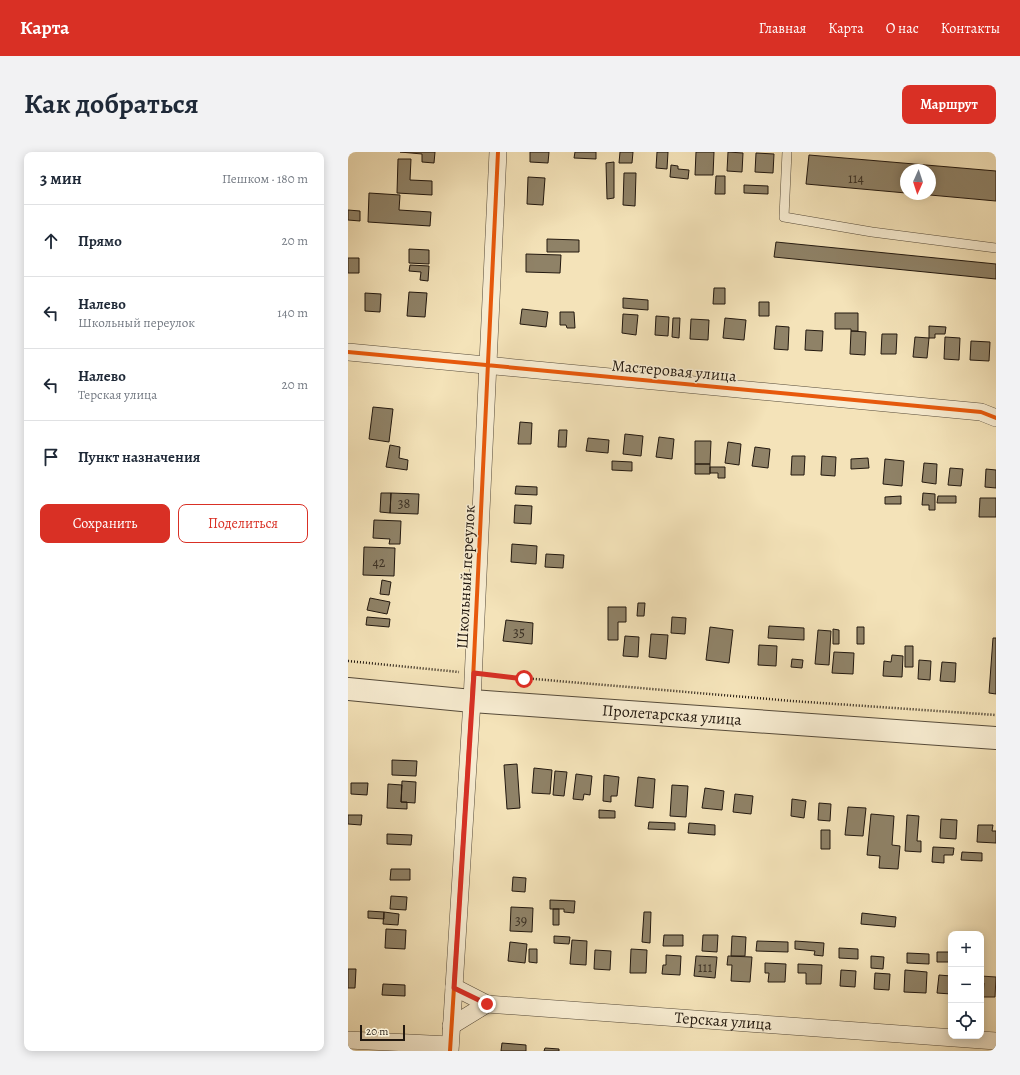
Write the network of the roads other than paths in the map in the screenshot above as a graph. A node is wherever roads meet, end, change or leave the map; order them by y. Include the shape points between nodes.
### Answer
1 (498, 152) edge
2 (787, 152) edge
3 (996, 248) edge
4 (348, 352) edge
5 (489, 365) junction
6 (996, 418) edge
7 (348, 689) edge
8 (472, 701) junction
9 (996, 738) edge
10 (454, 988) junction
11 (487, 1004) junction
12 (451, 1026) junction
13 (348, 1040) edge
14 (996, 1041) edge
15 (450, 1048) edge

1 - 5 street, Школьный переулок
2 - 3 lane via 784,217 872,232
4 - 5 street, Мастеровая улица
5 - 6 street, Мастеровая улица via 981,412
5 - 8 street, Школьный переулок
7 - 8 street, Пролетарская улица
8 - 9 street, Пролетарская улица
8 - 10 street, Школьный переулок
10 - 11 street, Терская улица
10 - 12 street, Школьный переулок
11 - 12 street
11 - 14 street, Терская улица
12 - 15 street, Школьный переулок
13 - 15 street

